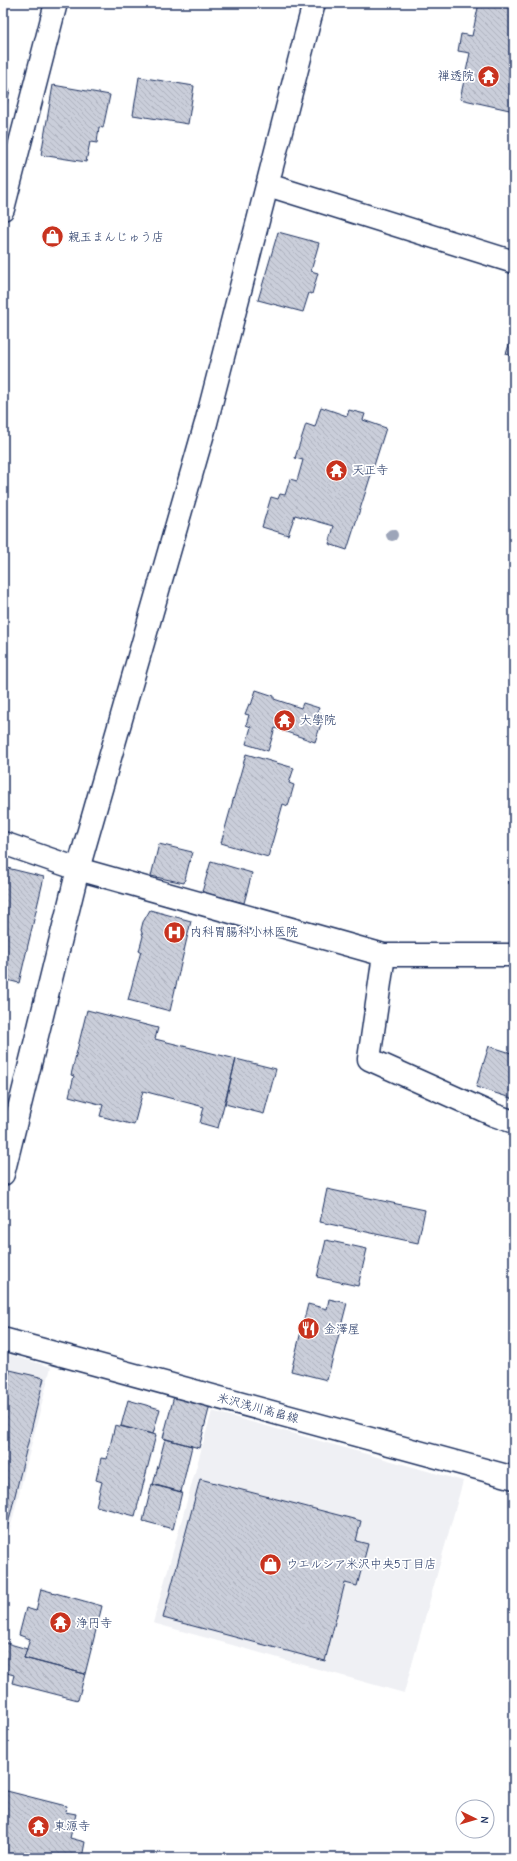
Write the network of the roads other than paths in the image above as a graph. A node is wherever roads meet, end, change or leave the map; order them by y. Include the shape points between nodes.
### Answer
1 (56, 3) edge
2 (314, 3) edge
3 (268, 185) junction
4 (3, 209) edge
5 (514, 262) edge
6 (3, 843) edge
7 (78, 869) junction
8 (514, 955) edge
9 (384, 956) junction
10 (514, 1122) edge
11 (3, 1174) edge
12 (3, 1339) edge
13 (514, 1478) edge

1 - 4 street
2 - 3 street
3 - 5 street
3 - 7 street via 206,423
6 - 7 street
7 - 9 street
7 - 11 street
8 - 9 street
9 - 10 street via 369,1059
12 - 13 street, 米沢浅川高畠線

